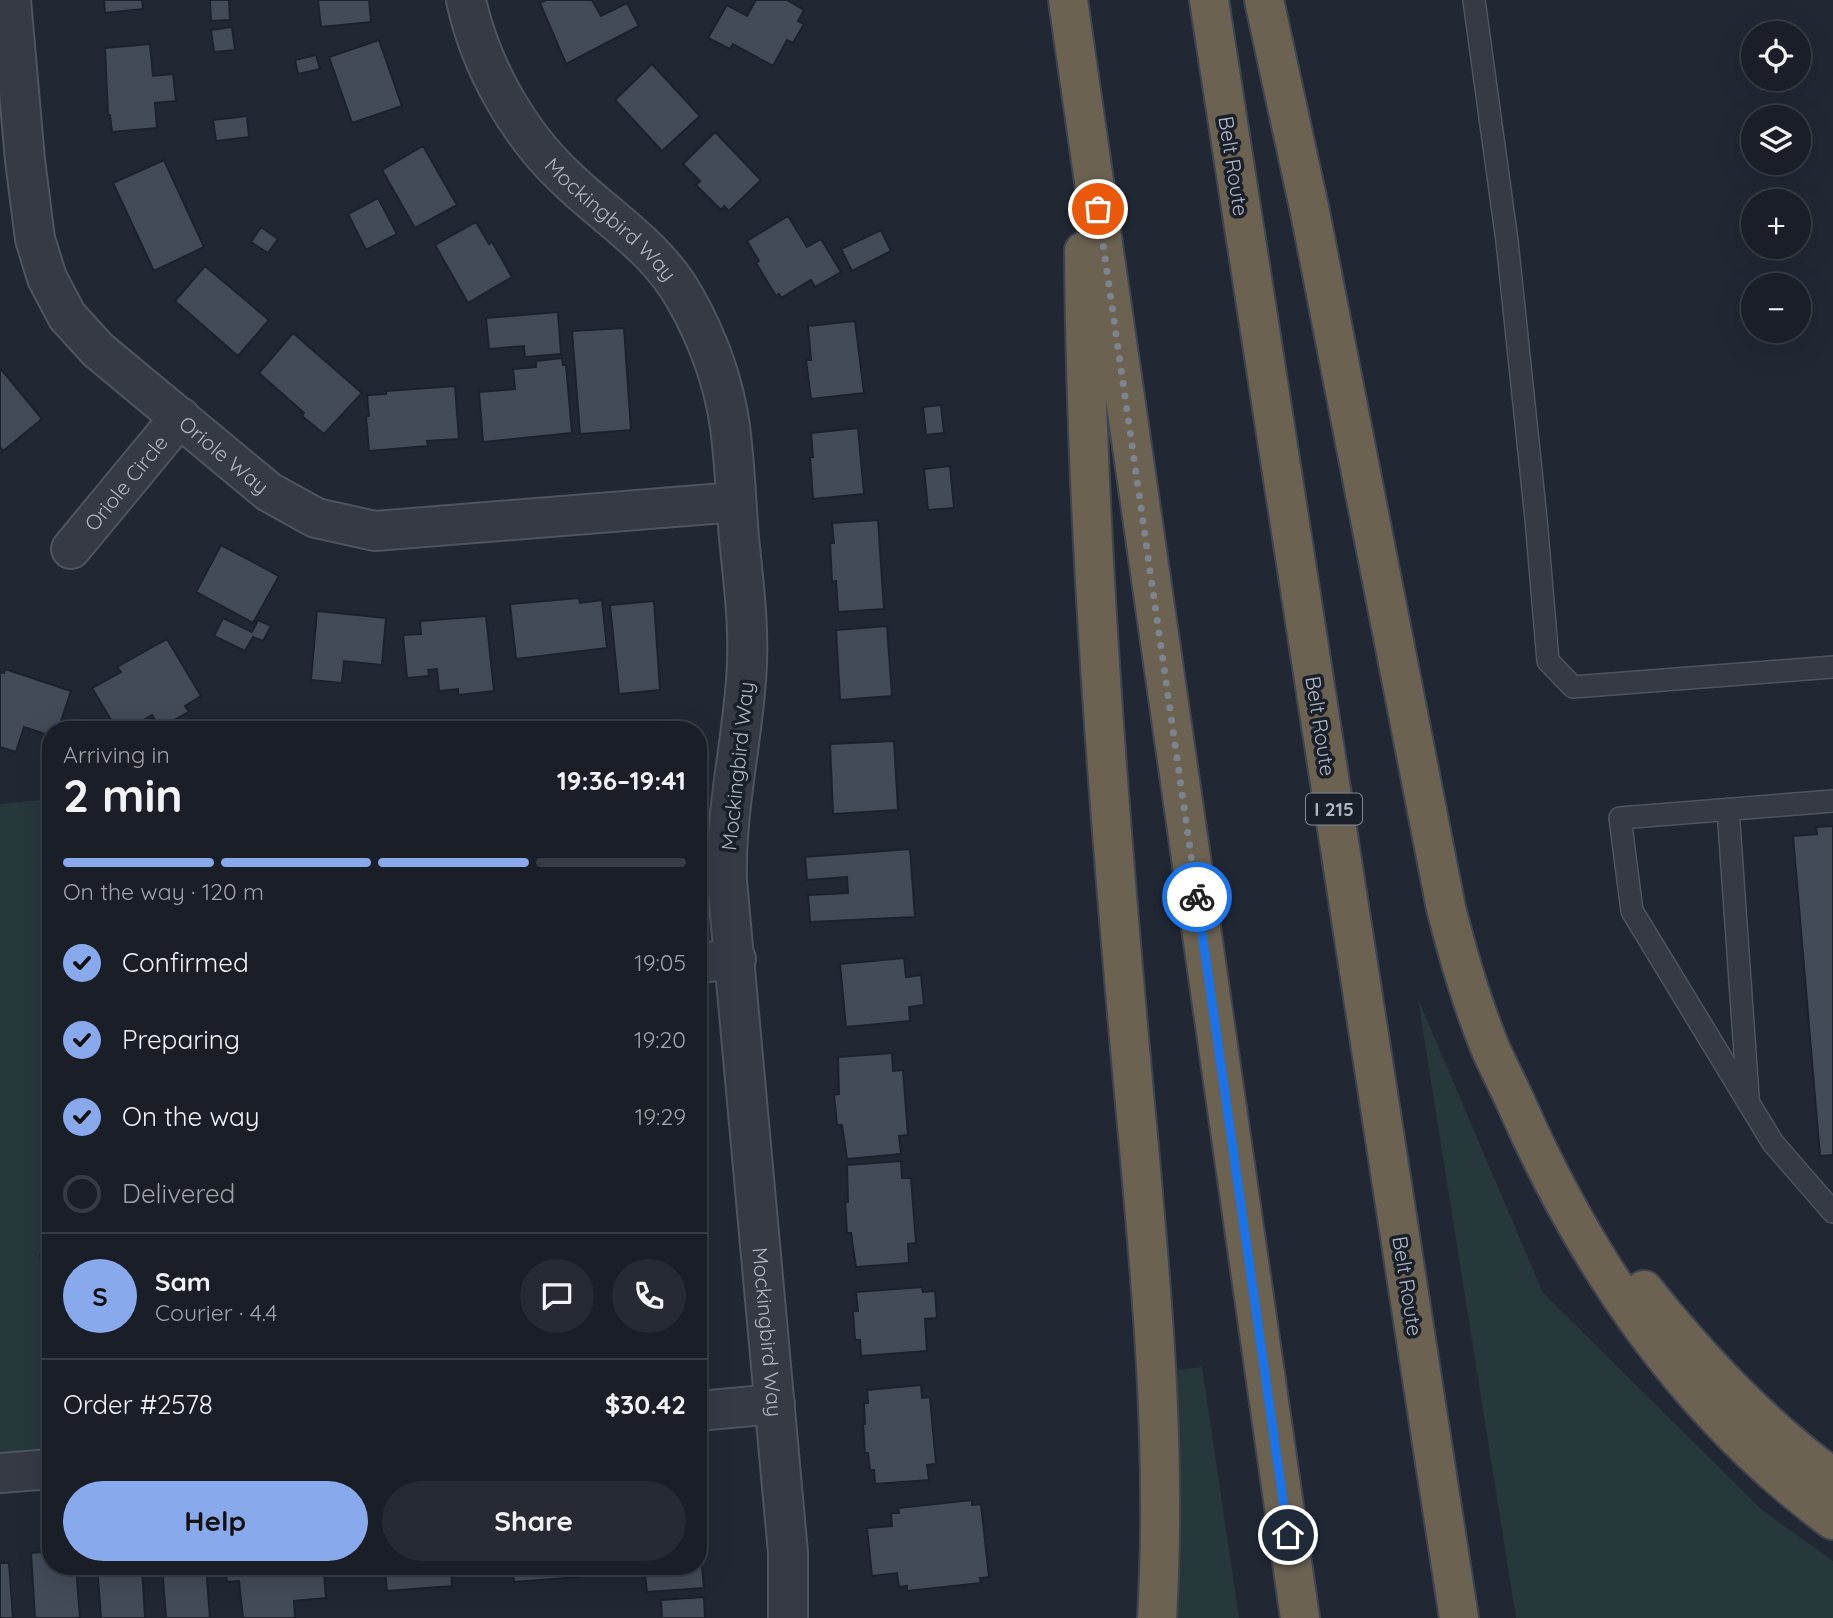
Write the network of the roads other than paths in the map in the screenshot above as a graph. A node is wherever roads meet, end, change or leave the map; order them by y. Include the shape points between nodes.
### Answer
1 (11, 0) edge
2 (466, 0) edge
3 (1068, 0) edge
4 (1209, 0) edge
5 (1264, 0) edge
6 (1474, 0) edge
7 (1083, 98) junction
8 (180, 417) junction
9 (736, 502) junction
10 (71, 549) dead end
11 (1833, 667) edge
12 (1833, 801) edge
13 (1728, 809) junction
14 (736, 959) junction
15 (707, 961) edge
16 (1512, 1094) junction
17 (1748, 1102) junction
18 (1833, 1212) edge
19 (775, 1404) junction
20 (707, 1410) edge
21 (42, 1470) edge
22 (0, 1473) edge
23 (1833, 1478) edge
24 (1833, 1520) edge
25 (788, 1618) edge
26 (1157, 1618) edge
27 (1300, 1618) edge
28 (1460, 1618) edge

1 - 8 street, Oriole Way via 35,239 47,278 67,316 98,350
2 - 9 street, Mockingbird Way via 485,58 508,105 534,143 565,178 660,261 684,296 705,337 719,381 730,426
3 - 7 highway
4 - 28 highway, Belt Route / I 215
5 - 16 highway via 1446,908 1475,1005
6 - 11 lane via 1508,254 1548,661 1573,687
7 - 26 highway via 1092,528 1108,796 1155,1334 1160,1505
7 - 27 highway
8 - 9 street, Oriole Way via 292,506 326,520 375,531
8 - 10 street, Oriole Circle
9 - 14 street, Mockingbird Way via 747,627 746,680 726,843
12 - 13 lane
13 - 17 lane
13 - 17 lane via 1620,818 1632,911
14 - 15 street
14 - 19 street, Mockingbird Way
16 - 23 highway via 1578,1202 1661,1312 1764,1420
16 - 24 highway via 1582,1237 1653,1343 1768,1468
17 - 18 lane via 1773,1143
19 - 20 street
19 - 25 street, Mockingbird Way via 788,1553
21 - 22 street

